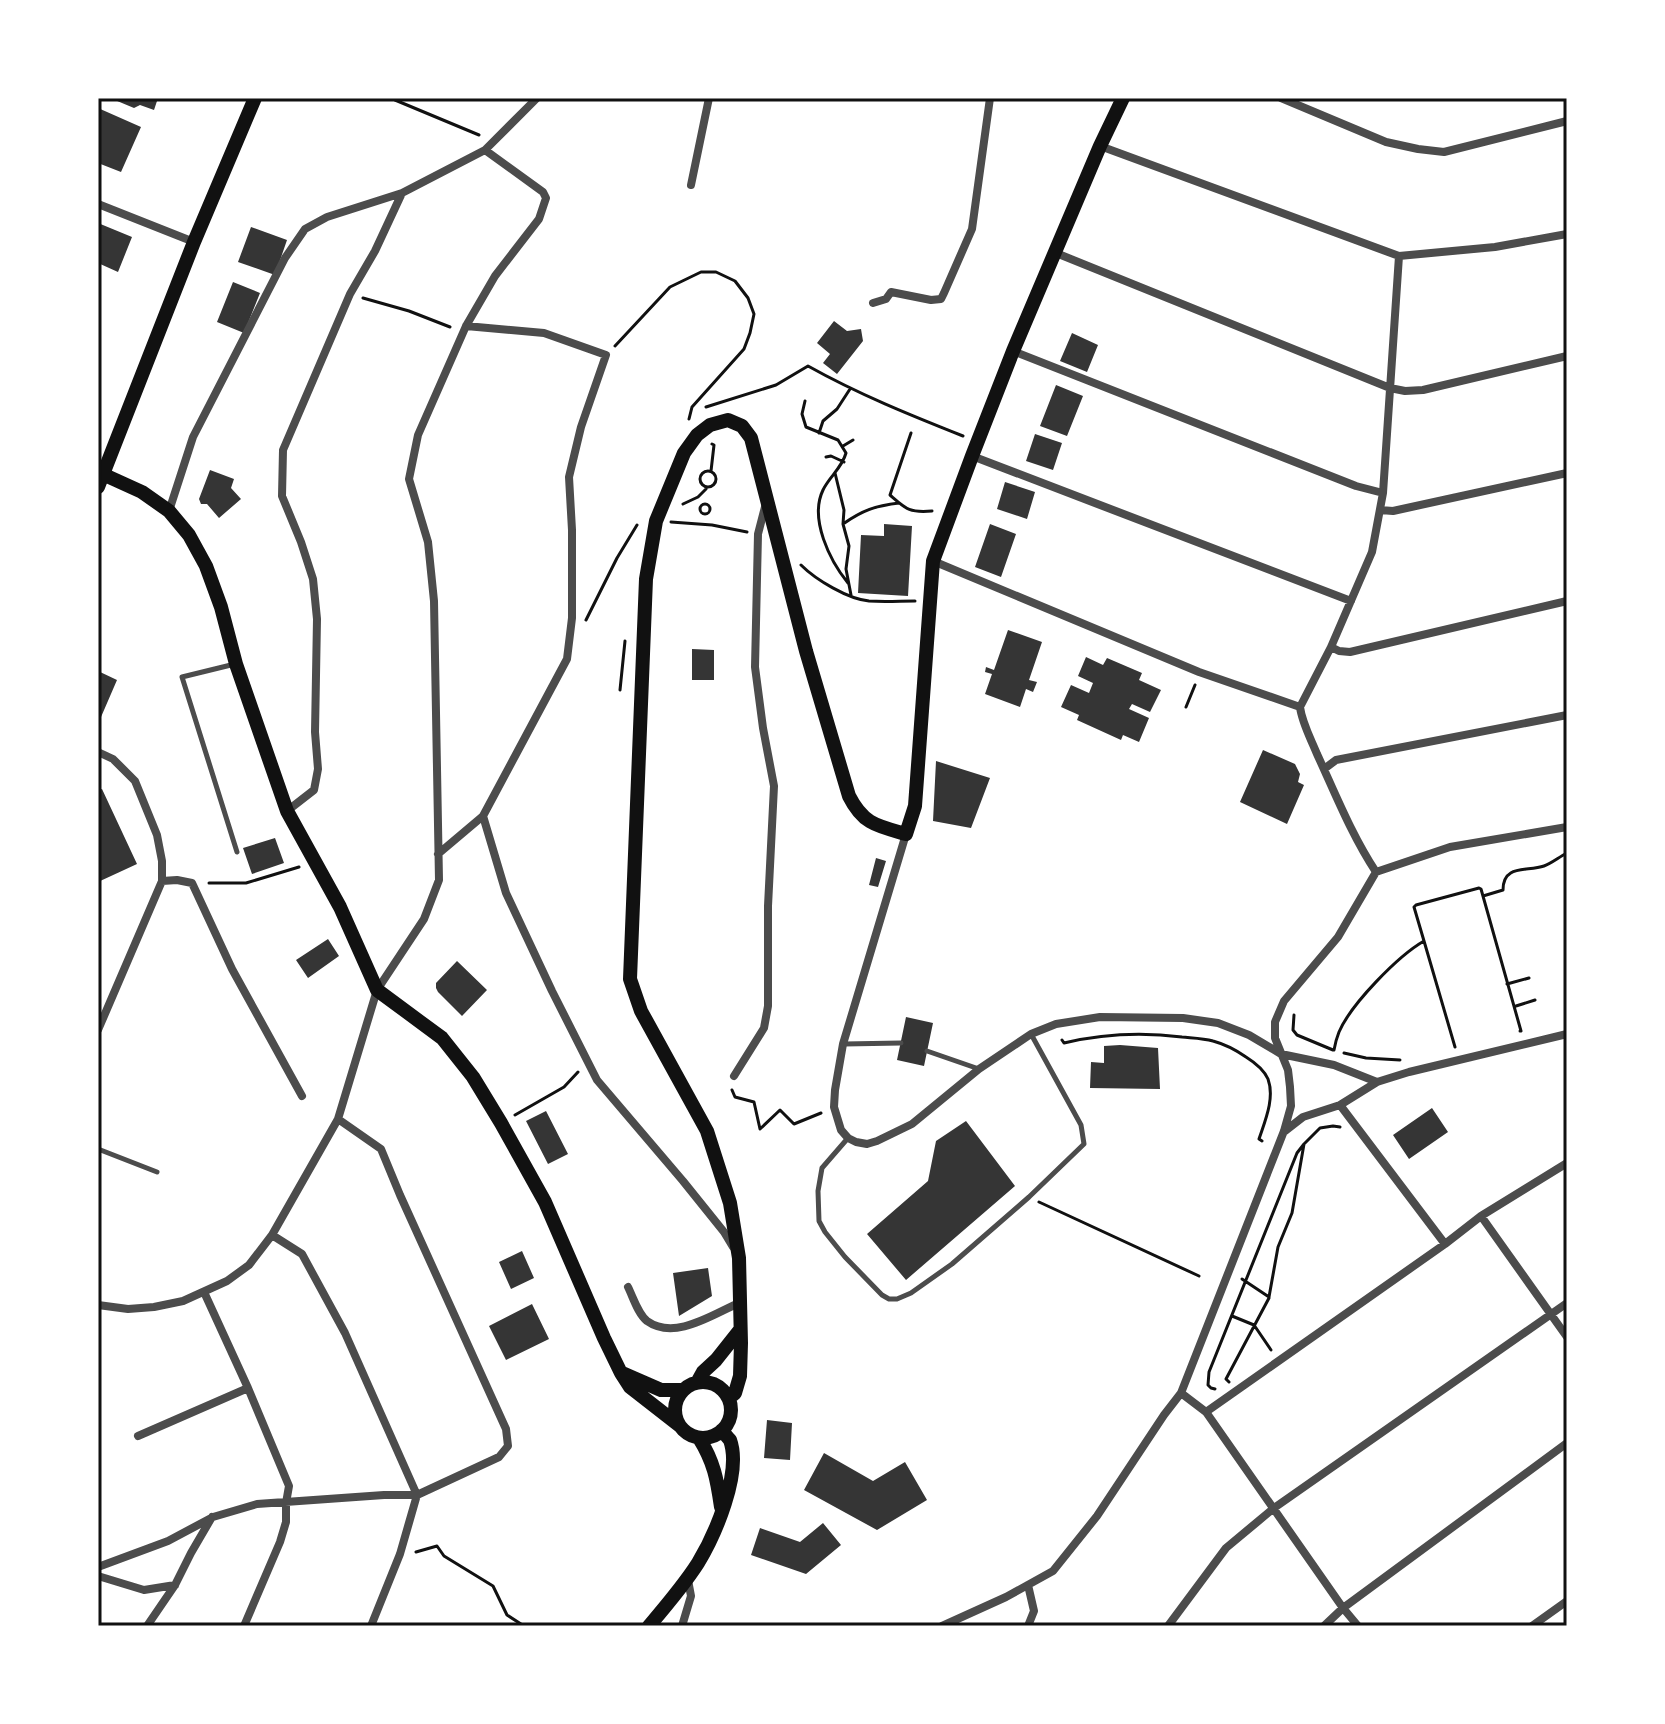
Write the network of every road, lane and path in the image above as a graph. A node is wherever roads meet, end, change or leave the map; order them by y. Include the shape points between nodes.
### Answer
1 (255, 98) edge
2 (537, 98) edge
3 (709, 98) edge
4 (990, 98) edge
5 (1123, 98) edge
6 (1281, 98) edge
7 (395, 99) edge
8 (1567, 121) edge
9 (493, 141) junction
10 (1100, 146) junction
11 (485, 150) junction
12 (691, 185) dead end
13 (402, 193) junction
14 (98, 204) edge
15 (1567, 234) edge
16 (194, 242) junction
17 (1056, 253) junction
18 (1399, 256) junction
19 (350, 294) junction
20 (873, 303) dead end
21 (466, 326) junction
22 (1013, 351) junction
23 (606, 355) junction
24 (1567, 356) edge
25 (1390, 388) junction
26 (850, 389) junction
27 (805, 401) dead end
28 (725, 402) dead end
29 (689, 419) dead end
30 (819, 433) junction
31 (911, 433) dead end
32 (853, 440) dead end
33 (710, 441) dead end
34 (978, 441) junction
35 (842, 447) junction
36 (972, 456) junction
37 (826, 457) dead end
38 (844, 462) junction
39 (711, 471) junction
40 (835, 473) junction
41 (1567, 473) edge
42 (100, 478) edge
43 (707, 487) junction
44 (1383, 493) junction
45 (696, 498) junction
46 (767, 498) junction
47 (899, 503) junction
48 (679, 505) dead end
49 (702, 505) dead end
50 (1380, 510) junction
51 (169, 511) junction
52 (932, 511) dead end
53 (656, 521) junction
54 (843, 524) junction
55 (758, 534) junction
56 (933, 561) junction
57 (783, 563) junction
58 (848, 583) junction
59 (851, 595) junction
60 (931, 601) junction
61 (1351, 601) junction
62 (1567, 601) edge
63 (586, 621) dead end
64 (1331, 647) junction
65 (236, 664) junction
66 (1193, 689) dead end
67 (1186, 707) dead end
68 (1300, 707) junction
69 (1567, 715) edge
70 (98, 752) edge
71 (1324, 769) junction
72 (287, 811) junction
73 (483, 816) junction
74 (1567, 827) edge
75 (906, 834) junction
76 (237, 852) dead end
77 (1567, 853) edge
78 (438, 854) junction
79 (314, 863) junction
80 (1376, 872) junction
81 (162, 881) junction
82 (192, 883) junction
83 (1483, 896) junction
84 (1424, 941) junction
85 (1529, 978) dead end
86 (1507, 984) junction
87 (377, 990) junction
88 (1535, 1000) dead end
89 (1514, 1006) junction
90 (1295, 1009) dead end
91 (98, 1030) edge
92 (1031, 1034) junction
93 (1508, 1034) dead end
94 (1567, 1034) edge
95 (1062, 1040) dead end
96 (901, 1043) dead end
97 (843, 1044) junction
98 (1455, 1047) dead end
99 (1334, 1050) junction
100 (927, 1051) dead end
101 (1281, 1054) junction
102 (1407, 1059) dead end
103 (588, 1060) junction
104 (979, 1069) junction
105 (734, 1076) joint
106 (1377, 1082) junction
107 (302, 1096) dead end
108 (1340, 1105) junction
109 (834, 1107) junction
110 (338, 1119) junction
111 (501, 1123) junction
112 (1341, 1127) dead end
113 (1284, 1131) junction
114 (848, 1138) junction
115 (1262, 1141) dead end
116 (1304, 1144) junction
117 (98, 1149) edge
118 (1567, 1163) edge
119 (157, 1172) dead end
120 (1029, 1197) junction
121 (1481, 1216) junction
122 (272, 1235) junction
123 (1445, 1244) junction
124 (739, 1258) junction
125 (1199, 1276) dead end
126 (1244, 1280) junction
127 (628, 1287) dead end
128 (204, 1292) junction
129 (1269, 1297) junction
130 (739, 1303) junction
131 (1567, 1303) edge
132 (98, 1305) edge
133 (1550, 1315) junction
134 (1232, 1316) junction
135 (1254, 1325) junction
136 (739, 1331) junction
137 (1567, 1337) edge
138 (1273, 1353) dead end
139 (621, 1373) junction
140 (698, 1381) junction
141 (1226, 1386) dead end
142 (248, 1388) junction
143 (1220, 1388) dead end
144 (682, 1390) junction
145 (1181, 1393) junction
146 (729, 1398) junction
147 (1206, 1412) junction
148 (680, 1426) junction
149 (722, 1430) junction
150 (138, 1436) dead end
151 (699, 1438) junction
152 (1567, 1443) edge
153 (417, 1495) junction
154 (286, 1503) junction
155 (1274, 1508) junction
156 (721, 1512) junction
157 (213, 1517) junction
158 (400, 1554) junction
159 (98, 1567) edge
160 (98, 1576) edge
161 (687, 1579) junction
162 (175, 1585) junction
163 (1028, 1585) junction
164 (1567, 1601) edge
165 (1343, 1608) junction
166 (147, 1626) edge
167 (244, 1626) edge
168 (371, 1626) edge
169 (524, 1626) edge
170 (649, 1626) edge
171 (682, 1626) edge
172 (942, 1626) edge
173 (1028, 1626) edge
174 (1168, 1626) edge
175 (1324, 1626) edge
176 (1358, 1626) edge
177 (1532, 1626) edge

1 - 16 main road
2 - 9 street
3 - 12 street
4 - 20 street via 972,229 941,299 891,292
5 - 10 main road
6 - 8 street via 1386,142 1431,151
7 - 9 path
9 - 11 street
10 - 17 main road
10 - 18 street
11 - 13 street
11 - 21 street via 546,198 539,219 495,276
13 - 19 street
13 - 51 street via 305,229 193,437
14 - 16 street
15 - 18 street
16 - 42 main road
17 - 22 main road
17 - 25 street
18 - 25 street
19 - 21 path via 450,327
19 - 72 street via 283,450 282,496 313,579 317,619 318,769 314,790
21 - 23 street via 544,333
21 - 78 street via 418,435 409,479 428,542 434,601
22 - 34 main road
22 - 44 street
23 - 29 path via 670,287 701,272 735,281 754,314 750,333 744,349 692,407
23 - 73 street via 569,477 572,603 567,659
24 - 25 street via 1423,390
25 - 44 street
26 - 28 path via 808,366 776,385
26 - 30 path
26 - 34 path
27 - 30 path via 806,427
30 - 35 path
31 - 47 path via 890,495
32 - 35 path
33 - 39 path
34 - 36 main road
35 - 38 path
36 - 56 main road
36 - 61 street
37 - 38 path
38 - 40 path
39 - 43 path via 716,480
39 - 43 path via 700,477
40 - 54 path
40 - 58 path via 818,510 830,555
41 - 50 street
42 - 51 main road via 142,492
43 - 45 path
44 - 50 street
45 - 48 path
45 - 49 path
46 - 53 main road via 751,438 728,420 710,425 684,453
46 - 55 street
46 - 57 main road
47 - 52 path via 916,512
47 - 54 path via 864,510
50 - 61 street via 1372,552
51 - 65 main road via 206,566
53 - 55 path
53 - 63 path via 643,520 634,528
53 - 124 main road via 646,579 630,979 641,1011 707,1131 730,1203
54 - 58 path via 849,546
55 - 105 street via 755,667 774,786 768,1006 764,1028
56 - 60 main road
56 - 68 street via 1199,672
57 - 59 path via 796,560
57 - 75 main road via 849,796 864,819
58 - 59 path
59 - 60 path via 866,601
60 - 75 main road via 915,806
61 - 64 street
62 - 64 street via 1350,652
64 - 68 street
65 - 72 main road
65 - 76 lane via 182,677
66 - 67 path
68 - 71 street
69 - 71 street via 1336,760
70 - 81 street via 135,781 157,835
71 - 80 street
72 - 79 main road
73 - 78 street
73 - 103 street via 506,893
74 - 80 street via 1450,847
75 - 97 street
77 - 83 path via 1544,866 1509,874 1503,890
78 - 87 street via 439,880 424,919
79 - 82 path via 246,883
79 - 87 main road
80 - 101 street via 1338,937 1284,1001 1275,1022
81 - 82 street
81 - 91 street
82 - 107 street
83 - 84 path via 1479,888 1416,905
83 - 86 path
84 - 98 path
84 - 99 path via 1395,962 1356,1006 1339,1031
85 - 86 path
86 - 89 path
87 - 110 street
87 - 111 main road via 442,1038
88 - 89 path
89 - 93 path via 1521,1031
90 - 99 path via 1294,1033
92 - 101 street via 1100,1017 1183,1018 1218,1023
92 - 104 street
92 - 120 lane via 1081,1125 1084,1144
94 - 106 street
95 - 115 path via 1172,1035 1214,1041 1239,1052 1267,1078 1270,1097
96 - 97 lane
97 - 109 street
99 - 102 path via 1366,1058
100 - 104 lane
101 - 106 street via 1334,1065
101 - 113 street via 1291,1106
103 - 111 path via 564,1087
103 - 124 street via 597,1080 724,1232
104 - 114 street via 892,1135 867,1144
105 - 109 path via 730,1084 735,1097 754,1102 760,1129 780,1110 794,1124
106 - 108 street
108 - 113 street via 1303,1117
108 - 123 street
109 - 114 street
110 - 122 street
110 - 153 street via 381,1149 506,1429 508,1446 499,1457
111 - 139 main road via 545,1202
112 - 116 path via 1320,1128
113 - 145 street
114 - 120 lane via 822,1168 819,1221 845,1257 889,1299 911,1293 952,1264
116 - 126 path via 1295,1152
116 - 129 path
117 - 119 lane
118 - 121 street
120 - 125 path
121 - 123 street
121 - 133 street
122 - 128 street via 249,1265
122 - 153 street via 302,1254 345,1333
123 - 147 street
124 - 130 main road
126 - 129 path
126 - 134 path
127 - 130 street via 645,1319 661,1327 684,1327
128 - 132 street via 154,1307
128 - 142 street
129 - 135 path
130 - 136 main road
131 - 133 street
133 - 137 street
133 - 155 street
134 - 135 path
134 - 143 path via 1209,1372 1208,1385
135 - 138 path
135 - 141 path via 1226,1379 1232,1383
136 - 140 main road
136 - 146 main road via 740,1376
139 - 144 main road via 661,1390
139 - 148 main road via 630,1387
140 - 144 main road
140 - 146 main road via 716,1384
142 - 150 street
142 - 154 street via 289,1486
144 - 148 main road via 674,1408
145 - 147 street
145 - 163 street via 1073,1546 1053,1571
146 - 149 main road via 731,1415
147 - 155 street
148 - 151 main road
149 - 151 main road
149 - 156 main road via 733,1464
151 - 156 main road via 717,1479
152 - 165 street
153 - 154 street
153 - 158 street
154 - 157 street via 257,1504
154 - 167 street via 280,1542
155 - 165 street
155 - 174 street via 1226,1548
156 - 161 main road
157 - 159 street via 168,1541
157 - 162 street
158 - 168 street
158 - 169 path via 437,1546 444,1556 493,1586 507,1615
160 - 162 street via 144,1590
161 - 170 main road
161 - 171 street via 691,1596
162 - 166 street
163 - 172 street
163 - 173 street via 1034,1611
164 - 177 street
165 - 175 street
165 - 176 street

